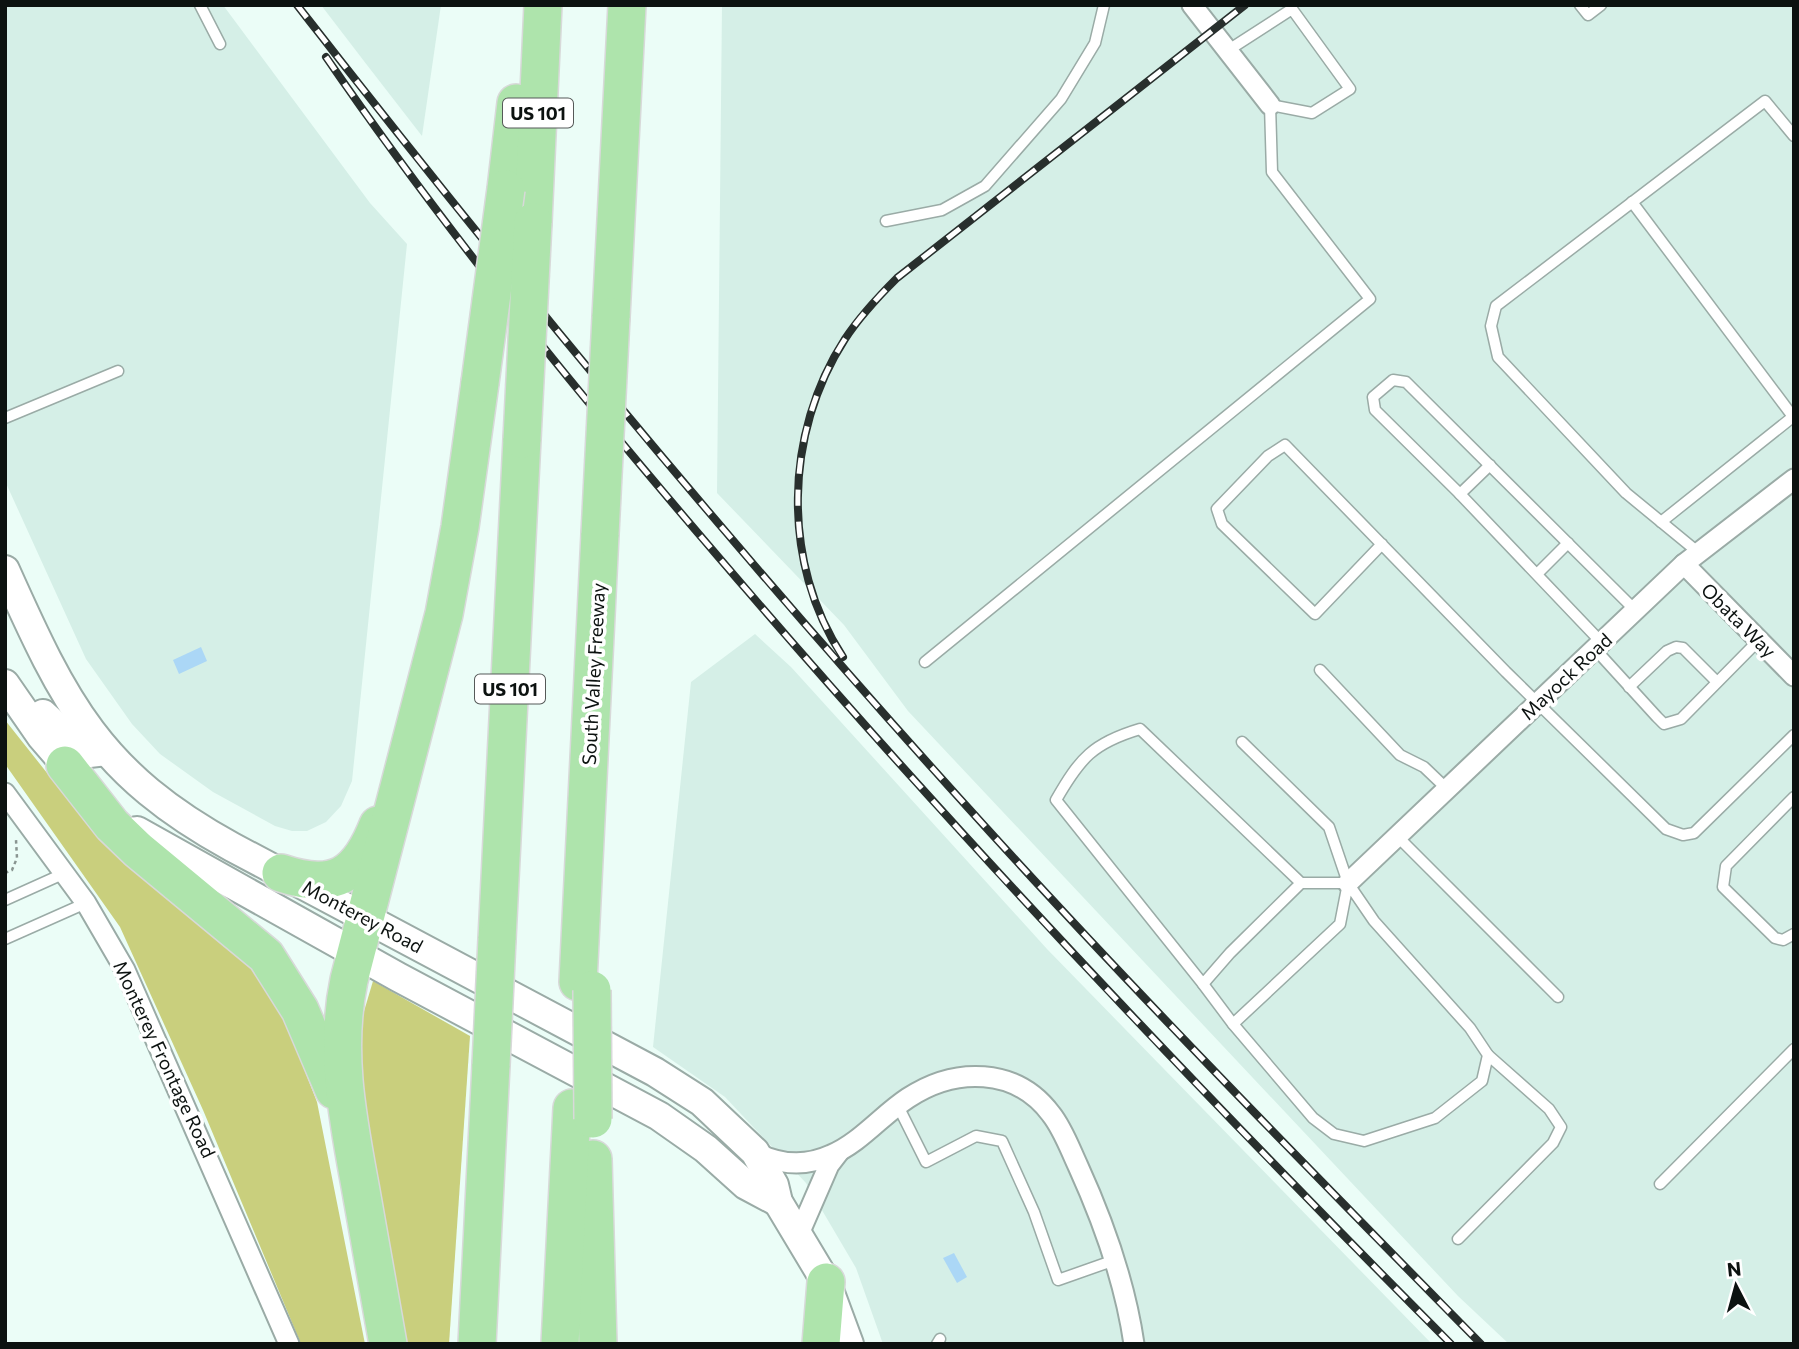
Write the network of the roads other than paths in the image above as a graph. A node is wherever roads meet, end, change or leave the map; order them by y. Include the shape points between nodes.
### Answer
1 (200, 5) edge
2 (627, 5) edge
3 (1104, 5) edge
4 (1192, 5) edge
5 (1580, 5) edge
6 (1601, 5) edge
7 (543, 8) edge
8 (220, 44) dead end
9 (1227, 51) junction
10 (1270, 105) junction
11 (1794, 136) edge
12 (1632, 202) junction
13 (886, 221) dead end
14 (118, 371) dead end
15 (1793, 416) edge
16 (7, 417) edge
17 (1490, 465) junction
18 (1794, 479) edge
19 (1460, 494) junction
20 (1661, 522) junction
21 (1568, 543) junction
22 (1382, 544) junction
23 (1691, 559) junction
24 (5, 570) edge
25 (1537, 575) junction
26 (1636, 611) junction
27 (444, 614) junction
28 (1759, 640) junction
29 (1598, 646) junction
30 (925, 662) dead end
31 (5, 669) edge
32 (1320, 670) dead end
33 (1794, 676) edge
34 (1717, 682) junction
35 (5, 684) edge
36 (1629, 687) junction
37 (1537, 702) junction
38 (1794, 735) edge
39 (1242, 742) dead end
40 (106, 751) junction
41 (65, 765) junction
42 (1447, 789) junction
43 (5, 793) edge
44 (1794, 797) edge
45 (1397, 835) junction
46 (65, 873) junction
47 (281, 873) junction
48 (1301, 883) junction
49 (1348, 883) junction
50 (5, 900) edge
51 (86, 903) junction
52 (366, 918) junction
53 (1794, 934) edge
54 (5, 939) edge
55 (356, 954) junction
56 (1203, 984) junction
57 (1558, 997) dead end
58 (1233, 1024) junction
59 (493, 1027) junction
60 (1794, 1049) edge
61 (1488, 1055) junction
62 (898, 1106) junction
63 (582, 1114) junction
64 (349, 1123) junction
65 (755, 1152) junction
66 (839, 1152) junction
67 (1660, 1184) dead end
68 (778, 1202) junction
69 (800, 1234) junction
70 (1458, 1239) dead end
71 (1115, 1260) junction
72 (826, 1282) junction
73 (289, 1344) edge
74 (388, 1344) edge
75 (477, 1344) edge
76 (560, 1344) edge
77 (598, 1344) edge
78 (821, 1344) edge
79 (849, 1344) edge
80 (1134, 1344) edge

1 - 8 lane
2 - 63 highway, South Valley Freeway, bridge via 585,847
3 - 13 lane via 1095,43 1061,99 985,186 942,210
4 - 9 street
5 - 6 lane via 1588,16
7 - 27 highway, bridge via 518,81 480,383
7 - 59 highway, US 101, bridge
9 - 10 street
9 - 10 lane via 1292,9 1350,89 1312,113
10 - 30 lane via 1272,172 1370,299
11 - 12 lane via 1765,101
12 - 15 lane
12 - 20 lane via 1496,306 1491,326 1499,357 1626,492
14 - 16 lane
15 - 20 lane
17 - 19 lane
17 - 19 lane via 1406,382 1393,380 1373,397 1375,410
17 - 21 lane
18 - 23 street, Mayock Road
19 - 25 lane
20 - 23 lane
21 - 25 lane
21 - 26 lane
22 - 22 lane via 1315,614 1222,524 1217,509 1268,456 1285,445
22 - 37 lane
23 - 26 street, Mayock Road
23 - 28 street, Obata Way
24 - 40 main road, Monterey Road via 58,683
25 - 29 lane
26 - 29 street, Mayock Road
27 - 47 highway via 380,821 366,852 335,879 309,880
27 - 52 highway
28 - 33 street, Obata Way
28 - 34 lane
29 - 36 lane
29 - 37 street, Mayock Road
31 - 40 main road via 75,745 89,753
32 - 42 lane via 1400,755 1424,767
34 - 36 lane via 1676,646
34 - 36 lane via 1672,724 1664,724
35 - 41 main road, Monterey Road
37 - 38 lane via 1666,829 1683,835 1694,833
37 - 42 street, Mayock Road
39 - 49 lane via 1329,827
40 - 47 main road, Monterey Road via 168,809
41 - 55 main road, Monterey Road via 104,805 149,839
41 - 64 highway via 138,850 266,956 300,1010
42 - 45 street, Mayock Road
43 - 46 street, Monterey Frontage Road
44 - 53 lane via 1726,866 1722,876 1723,887 1774,937 1783,940
45 - 49 street, Mayock Road
45 - 57 lane
46 - 50 lane
46 - 51 street, Monterey Frontage Road
47 - 52 main road, Monterey Road
48 - 49 lane
48 - 56 lane
48 - 56 lane via 1140,729 1112,737 1077,762 1056,800
49 - 58 lane via 1340,924
49 - 61 lane
51 - 54 lane
51 - 73 street, Monterey Frontage Road via 125,970
52 - 55 highway
52 - 65 main road, Monterey Road via 655,1072 702,1102
55 - 59 main road, Monterey Road
55 - 64 highway via 341,1026
56 - 58 lane
58 - 61 lane via 1313,1118 1334,1134 1364,1141 1435,1118 1482,1081
59 - 68 main road, Monterey Road via 659,1116 746,1185
59 - 75 highway, US 101, bridge
60 - 67 lane
61 - 70 lane via 1549,1110 1561,1127 1553,1143
62 - 66 street
62 - 71 street via 944,1080 967,1075 1012,1082 1035,1096 1065,1137
62 - 71 lane via 926,1163 976,1136 1002,1141 1058,1280
63 - 76 highway, South Valley Freeway
63 - 77 highway via 592,1207
64 - 74 highway
65 - 66 street via 792,1164
65 - 68 main road, Monterey Road
66 - 69 street
68 - 69 main road, Monterey Road
69 - 72 main road, Monterey Road
71 - 80 street
72 - 78 highway
72 - 79 main road, Monterey Road

